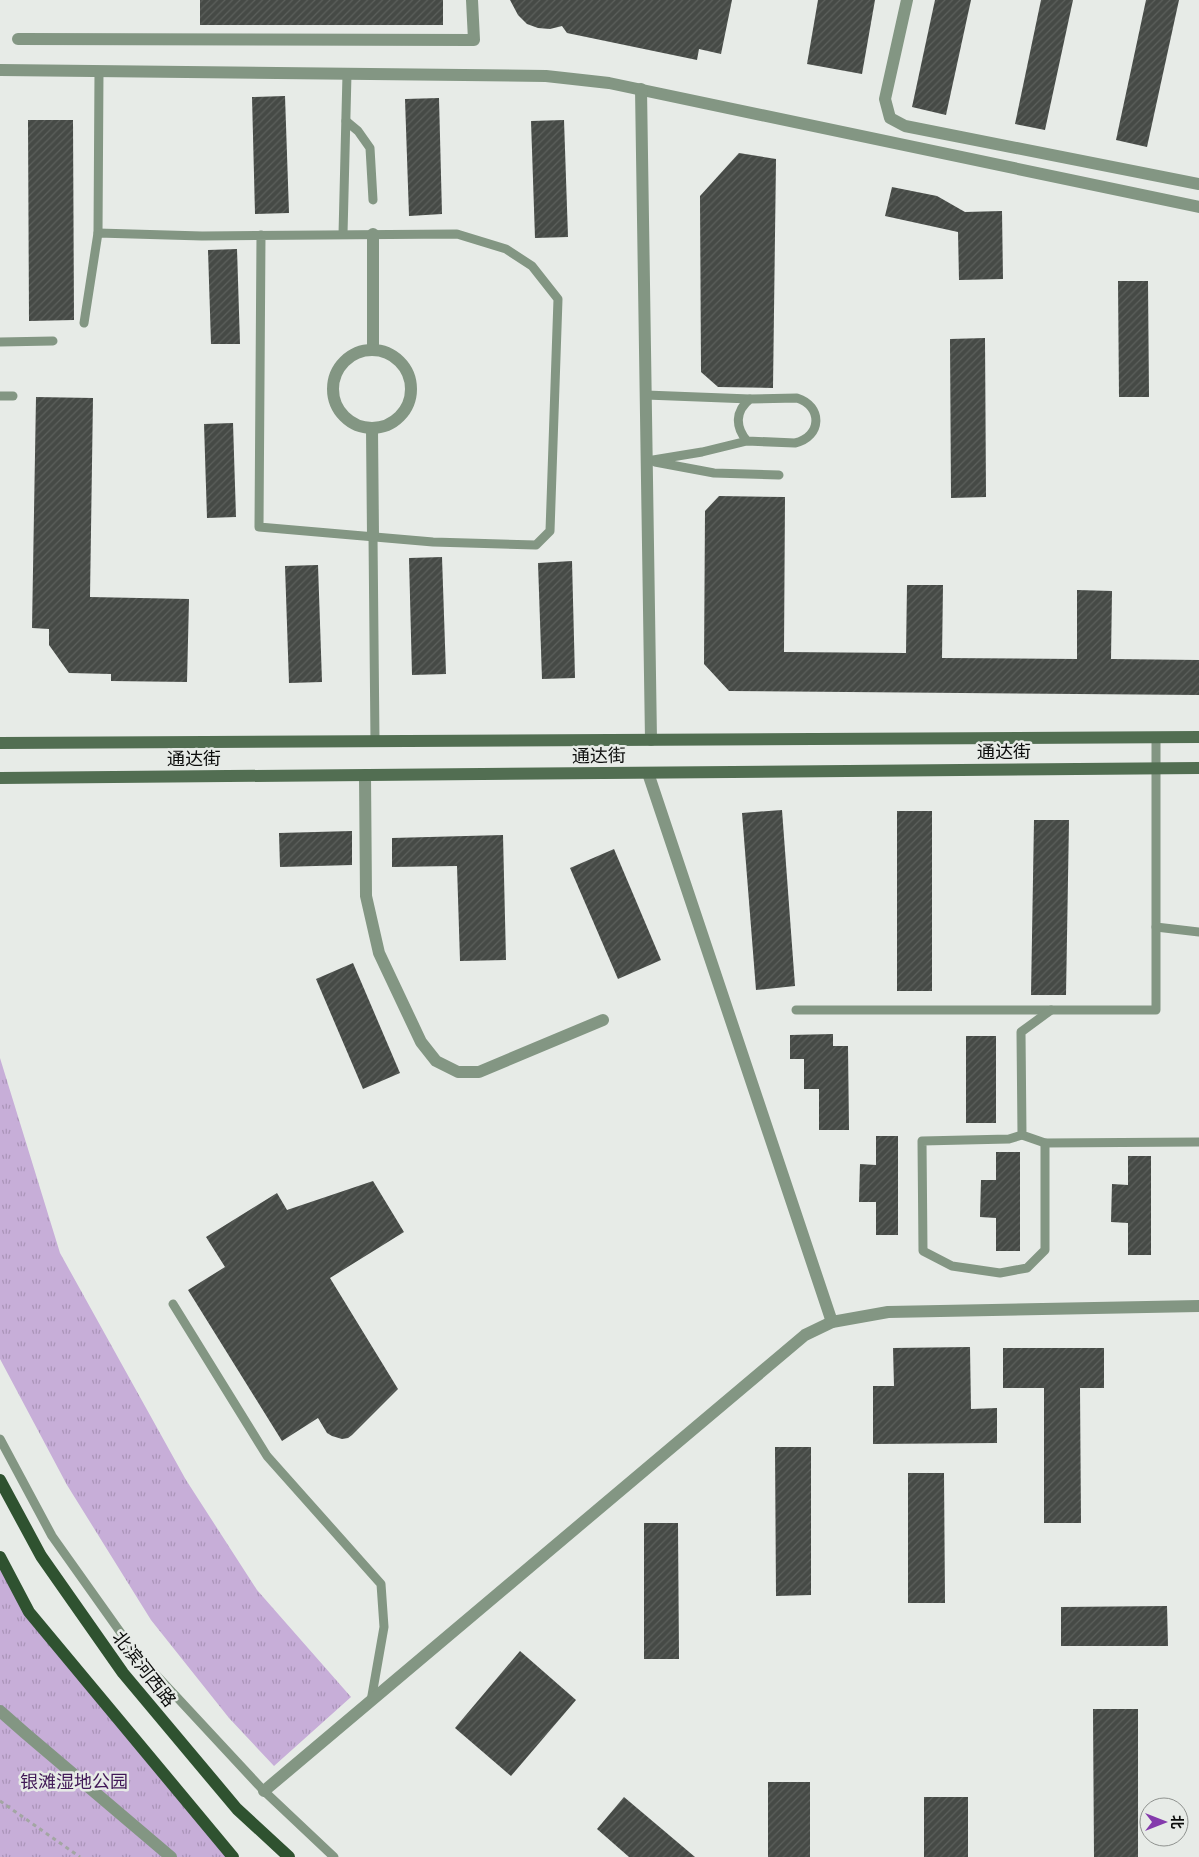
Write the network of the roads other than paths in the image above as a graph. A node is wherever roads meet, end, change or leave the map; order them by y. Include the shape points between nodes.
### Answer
1 (472, 0) edge
2 (908, 0) edge
3 (18, 39) dead end
4 (0, 70) edge
5 (100, 71) junction
6 (347, 74) junction
7 (641, 89) junction
8 (346, 121) junction
9 (1199, 184) edge
10 (373, 200) dead end
11 (1199, 207) edge
12 (98, 233) junction
13 (343, 234) junction
14 (373, 234) junction
15 (261, 235) junction
16 (84, 324) dead end
17 (53, 341) dead end
18 (0, 342) edge
19 (373, 350) junction
20 (646, 395) junction
21 (0, 396) edge
22 (13, 396) dead end
23 (750, 399) junction
24 (372, 429) junction
25 (747, 441) junction
26 (647, 461) junction
27 (779, 475) dead end
28 (373, 536) junction
29 (1156, 737) junction
30 (1199, 737) edge
31 (651, 740) junction
32 (375, 742) junction
33 (0, 743) edge
34 (1156, 768) junction
35 (1199, 768) edge
36 (648, 773) junction
37 (365, 775) junction
38 (0, 778) edge
39 (1156, 927) junction
40 (1199, 932) edge
41 (796, 1010) dead end
42 (1051, 1010) junction
43 (603, 1020) dead end
44 (1022, 1135) junction
45 (1045, 1142) junction
46 (1199, 1142) edge
47 (173, 1304) dead end
48 (1199, 1306) edge
49 (832, 1322) junction
50 (0, 1439) edge
51 (0, 1480) edge
52 (0, 1557) edge
53 (371, 1702) junction
54 (0, 1710) edge
55 (264, 1792) junction
56 (171, 1857) edge
57 (233, 1857) edge
58 (289, 1857) edge
59 (334, 1857) edge

1 - 3 street via 474,40
2 - 9 street via 885,99 890,118 905,126
4 - 5 street
5 - 6 street
5 - 12 lane
6 - 7 street via 546,76
6 - 8 lane
7 - 11 street
7 - 20 street
8 - 10 lane via 370,148
8 - 13 lane
12 - 15 lane
12 - 16 lane
13 - 14 lane
13 - 15 lane
14 - 19 street
14 - 28 lane via 457,234 506,249 532,266 558,299 550,531 536,545 434,542
15 - 28 lane via 259,527
17 - 18 lane
19 - 24 street via 388,353 401,362 409,375 412,390 409,405 400,418 387,427
19 - 24 street via 358,352 345,361 336,374 332,389 335,404 344,417 356,426
20 - 23 lane
20 - 26 street
21 - 22 lane
23 - 25 lane via 741,408 738,420 738,428
23 - 25 lane via 804,400 813,410 816,423 809,437 796,443
24 - 28 street
25 - 26 lane
26 - 27 lane via 714,473
26 - 31 street
28 - 32 lane
29 - 30 main road, 通达街
29 - 31 main road, 通达街
29 - 34 lane
31 - 32 main road, 通达街
32 - 33 main road, 通达街
34 - 35 main road, 通达街
34 - 36 main road, 通达街
34 - 39 lane
36 - 37 main road, 通达街
36 - 49 street
37 - 38 main road, 通达街
37 - 43 street via 366,896 379,953 421,1042 436,1061 458,1072 479,1072
39 - 40 lane
39 - 42 lane via 1156,1010
41 - 42 lane
42 - 44 lane via 1021,1032
44 - 45 lane
44 - 45 lane via 1009,1139 922,1141 923,1251 952,1266 1000,1273 1027,1268 1045,1250
45 - 46 lane
47 - 53 lane via 267,1456 381,1584 384,1626
48 - 49 street via 888,1312
49 - 53 street via 806,1335
50 - 55 lane via 52,1536 132,1650
51 - 58 main road, 北滨河西路 via 41,1556 123,1673 237,1809
52 - 57 main road via 29,1612
53 - 55 street
54 - 56 street
55 - 59 lane

